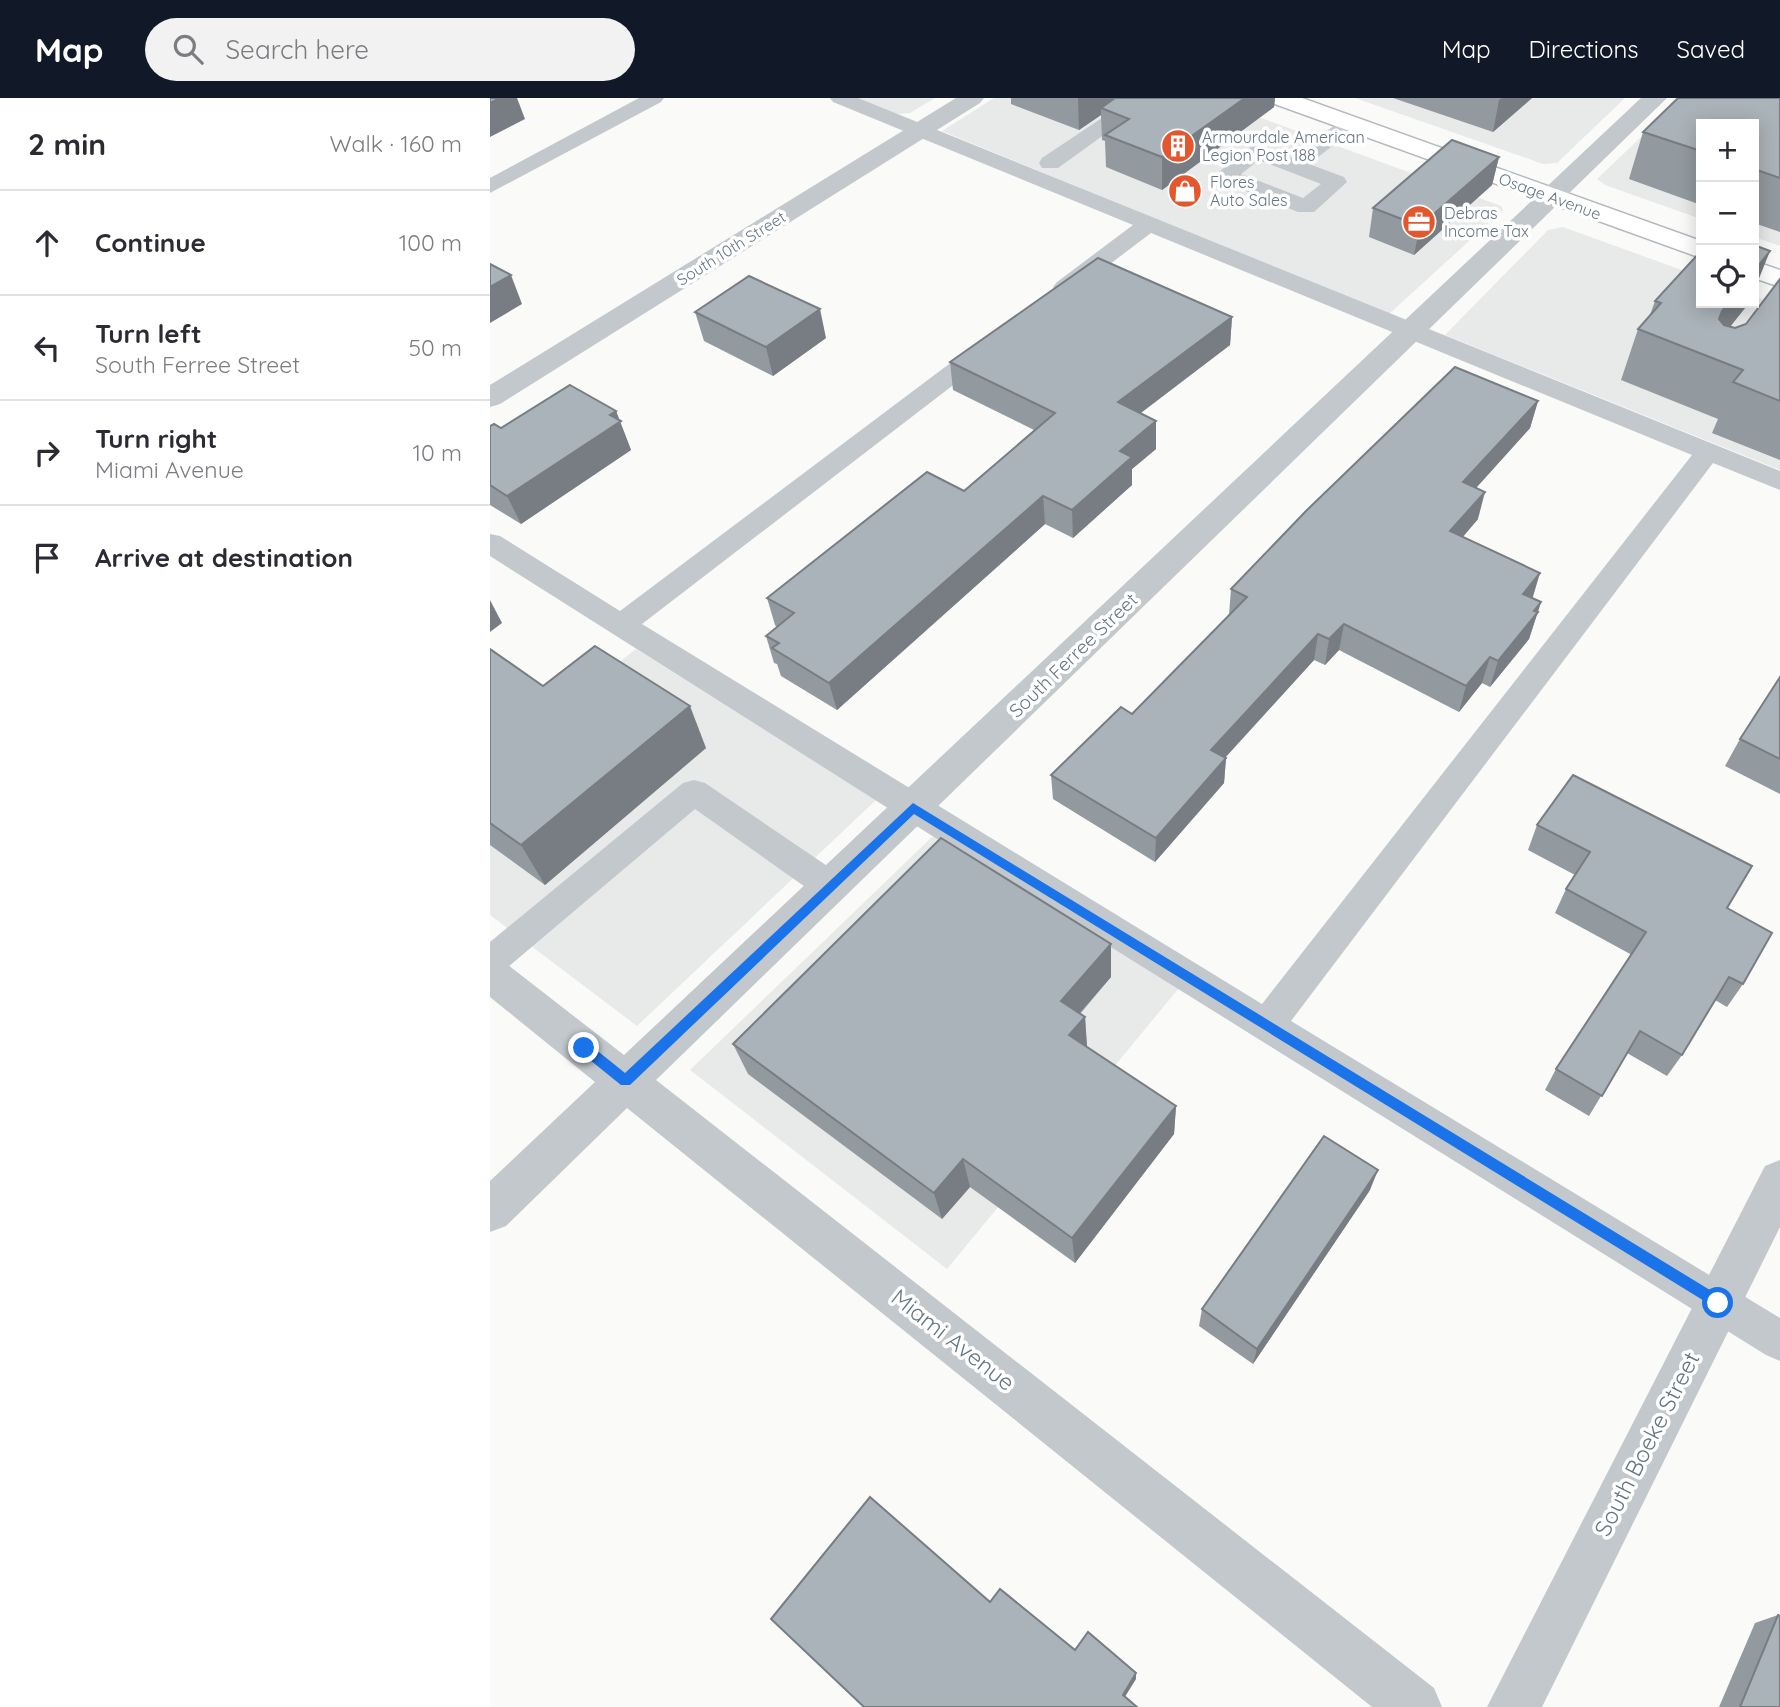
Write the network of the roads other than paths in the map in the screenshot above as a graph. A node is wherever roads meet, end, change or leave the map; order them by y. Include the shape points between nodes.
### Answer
1 (654, 98) edge
2 (840, 98) edge
3 (972, 98) edge
4 (1145, 98) edge
5 (1280, 98) edge
6 (1655, 98) edge
7 (1350, 123) junction
8 (922, 129) junction
9 (1050, 163) dead end
10 (1294, 166) dead end
11 (490, 187) edge
12 (1551, 196) junction
13 (1150, 223) junction
14 (1696, 248) edge
15 (1759, 273) edge
16 (1775, 287) edge
17 (1050, 299) edge
18 (1412, 331) junction
19 (1006, 332) edge
20 (490, 398) edge
21 (1709, 452) junction
22 (1780, 481) edge
23 (490, 543) edge
24 (620, 626) junction
25 (913, 808) junction
26 (830, 886) junction
27 (490, 962) edge
28 (490, 974) edge
29 (1267, 1025) junction
30 (626, 1081) junction
31 (1780, 1181) edge
32 (490, 1211) edge
33 (1718, 1303) junction
34 (1780, 1341) edge
35 (1415, 1707) edge
36 (1514, 1707) edge

1 - 11 lane
2 - 8 lane
3 - 8 street, South 10th Street
4 - 9 lane
5 - 7 street, Osage Avenue
6 - 12 street, South Ferree Street
7 - 10 lane
7 - 12 street, Osage Avenue
8 - 13 lane
8 - 20 street, South 10th Street
12 - 14 street, Osage Avenue
12 - 18 street, South Ferree Street
13 - 17 lane
13 - 18 lane
15 - 16 street
18 - 21 lane
18 - 25 street, South Ferree Street
19 - 24 lane
21 - 22 lane
21 - 29 lane
23 - 24 lane
24 - 25 lane
25 - 26 street, South Ferree Street
25 - 29 lane
26 - 27 lane via 694,792
26 - 30 street, South Ferree Street
28 - 30 street, Miami Avenue
29 - 33 lane
30 - 32 street, South Ferree Street
30 - 35 street, Miami Avenue
31 - 33 street, South Boeke Street
33 - 34 lane
33 - 36 street, South Boeke Street

